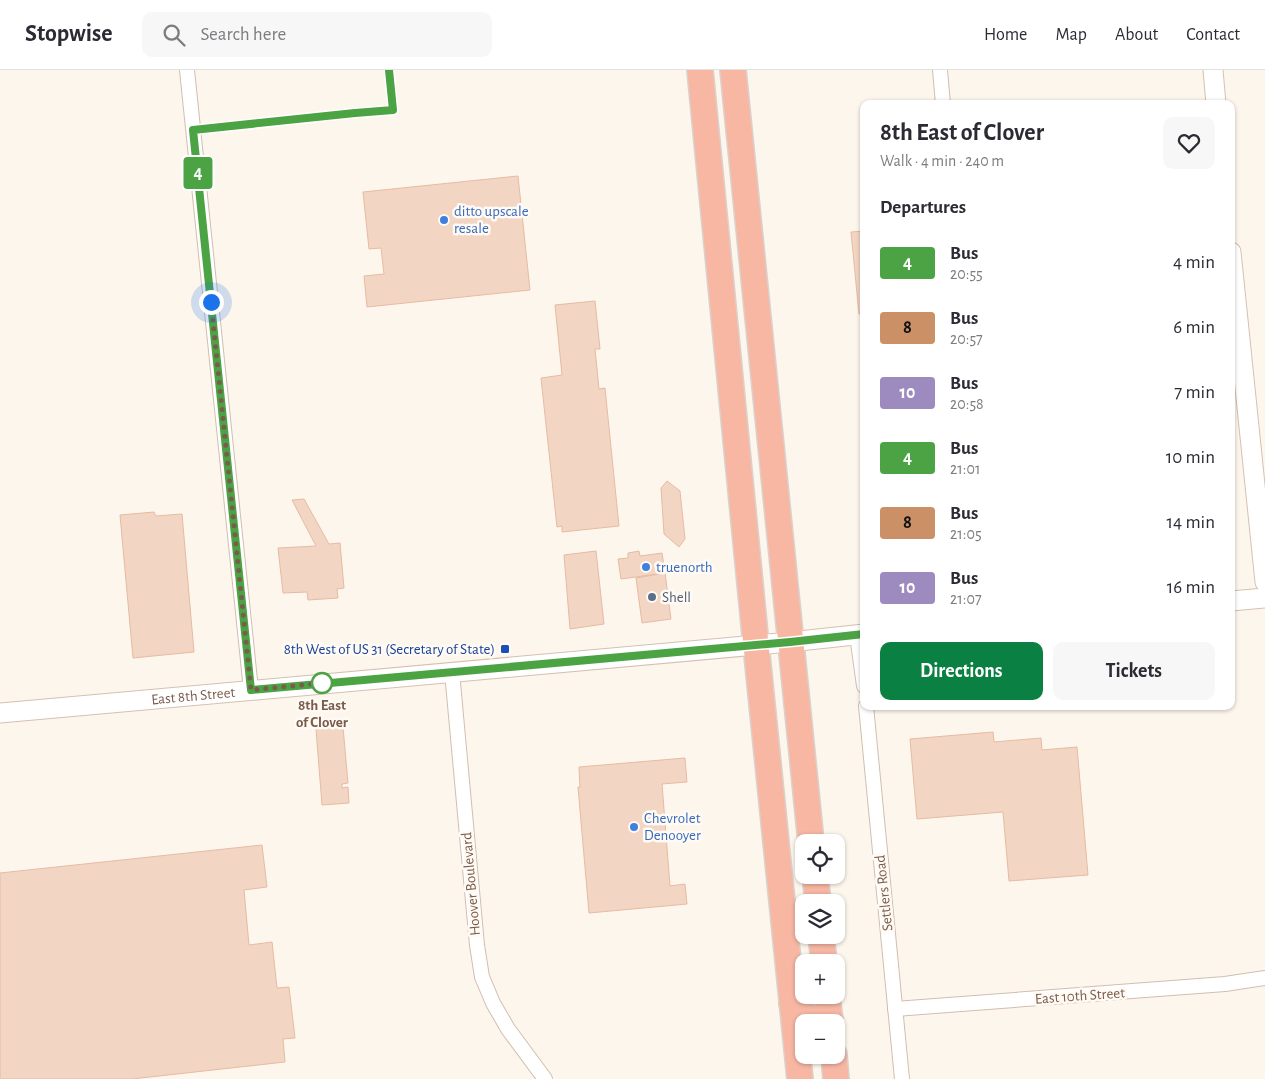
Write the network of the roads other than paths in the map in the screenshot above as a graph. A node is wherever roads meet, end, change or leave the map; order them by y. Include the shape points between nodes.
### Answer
1 (187, 70) edge
2 (700, 70) edge
3 (733, 70) edge
4 (940, 70) edge
5 (1213, 70) edge
6 (943, 100) edge
7 (1216, 100) edge
8 (719, 262) junction
9 (1235, 291) edge
10 (772, 441) junction
11 (1265, 582) edge
12 (1265, 598) edge
13 (1235, 601) edge
14 (860, 634) edge
15 (790, 642) junction
16 (756, 645) junction
17 (452, 672) junction
18 (251, 690) junction
19 (866, 710) edge
20 (0, 713) edge
21 (810, 834) edge
22 (1265, 978) edge
23 (792, 1003) junction
24 (896, 1009) junction
25 (806, 1014) edge
26 (835, 1064) edge
27 (545, 1079) edge
28 (800, 1079) edge
29 (836, 1079) edge
30 (902, 1079) edge

1 - 18 street
2 - 8 highway
3 - 10 highway
4 - 6 street
5 - 7 main road
8 - 10 highway via 737,261 743,265 758,406
8 - 16 highway
9 - 11 main road
10 - 15 highway
12 - 13 main road
14 - 15 main road, East 8th Street
15 - 16 main road, East 8th Street
15 - 21 highway
16 - 17 main road, East 8th Street
16 - 23 highway
17 - 18 main road, East 8th Street
17 - 27 street, Hoover Boulevard via 482,977 508,1029
18 - 20 main road, East 8th Street
19 - 24 street, Settlers Road
22 - 24 street, East 10th Street via 1224,984
23 - 25 highway
23 - 28 highway
24 - 30 street, Settlers Road
26 - 29 highway

